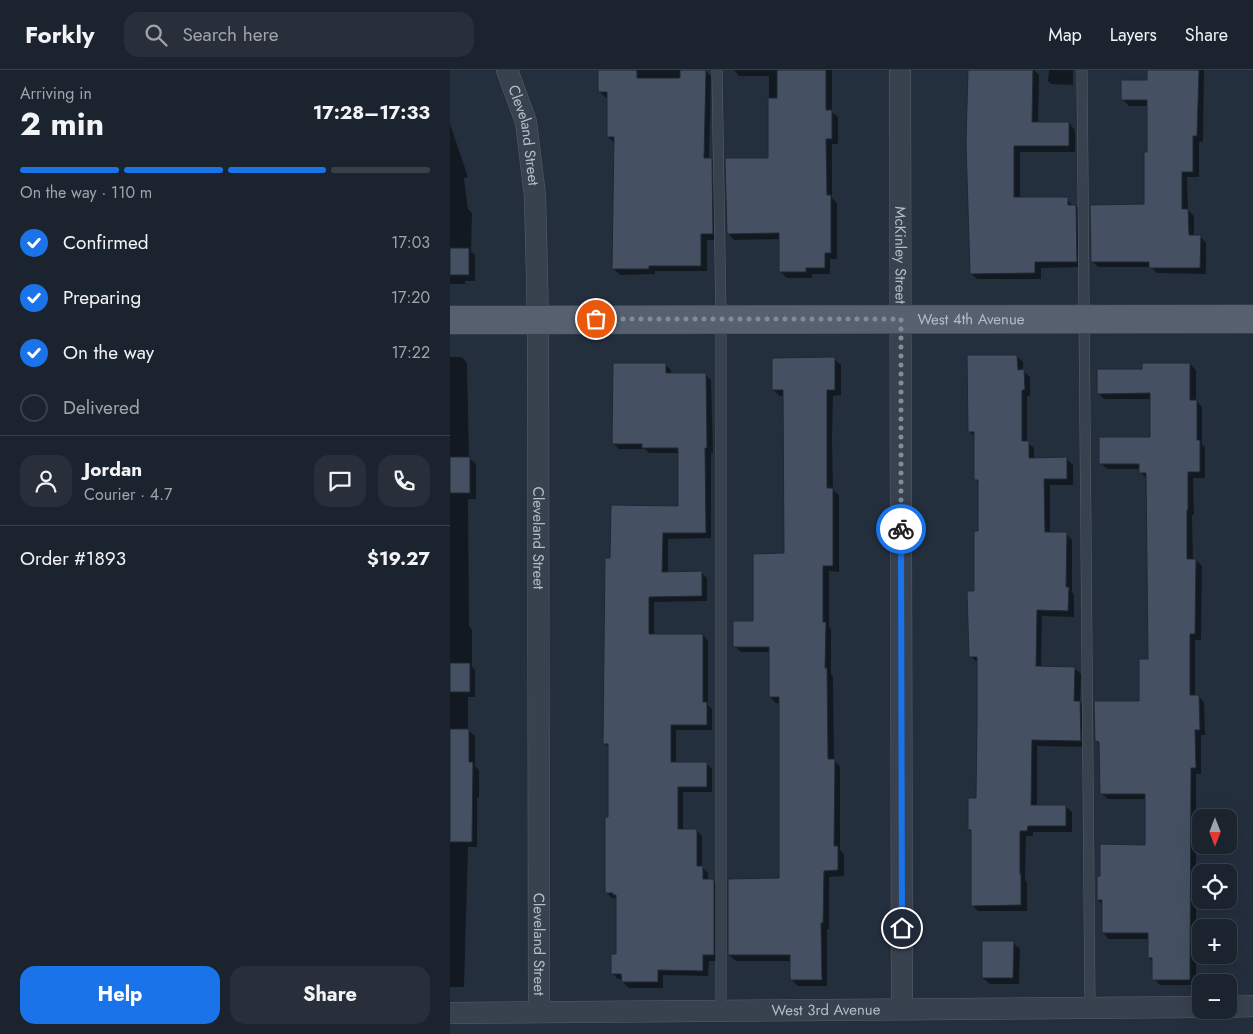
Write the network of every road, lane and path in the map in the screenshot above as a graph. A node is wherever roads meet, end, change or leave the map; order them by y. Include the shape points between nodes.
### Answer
1 (507, 70) edge
2 (717, 70) edge
3 (900, 70) edge
4 (1082, 70) edge
5 (1083, 318) junction
6 (721, 319) junction
7 (901, 319) junction
8 (1253, 319) edge
9 (450, 320) edge
10 (538, 320) junction
11 (1253, 1006) edge
12 (1192, 1007) edge
13 (1237, 1007) edge
14 (1090, 1008) junction
15 (902, 1009) junction
16 (721, 1011) junction
17 (539, 1012) junction
18 (450, 1013) edge

1 - 10 street, Cleveland Street via 526,122 535,196
2 - 6 lane
3 - 7 street, McKinley Street
4 - 5 lane
5 - 7 main road, West 4th Avenue
5 - 8 main road, West 4th Avenue
5 - 14 lane
6 - 7 main road, West 4th Avenue
6 - 10 main road, West 4th Avenue
6 - 16 lane
7 - 15 street, McKinley Street
9 - 10 main road, West 4th Avenue
10 - 17 street, Cleveland Street
11 - 13 street
12 - 14 street, West 3rd Avenue
14 - 15 street, West 3rd Avenue
15 - 16 street, West 3rd Avenue
16 - 17 street, West 3rd Avenue
17 - 18 street, West 3rd Avenue

